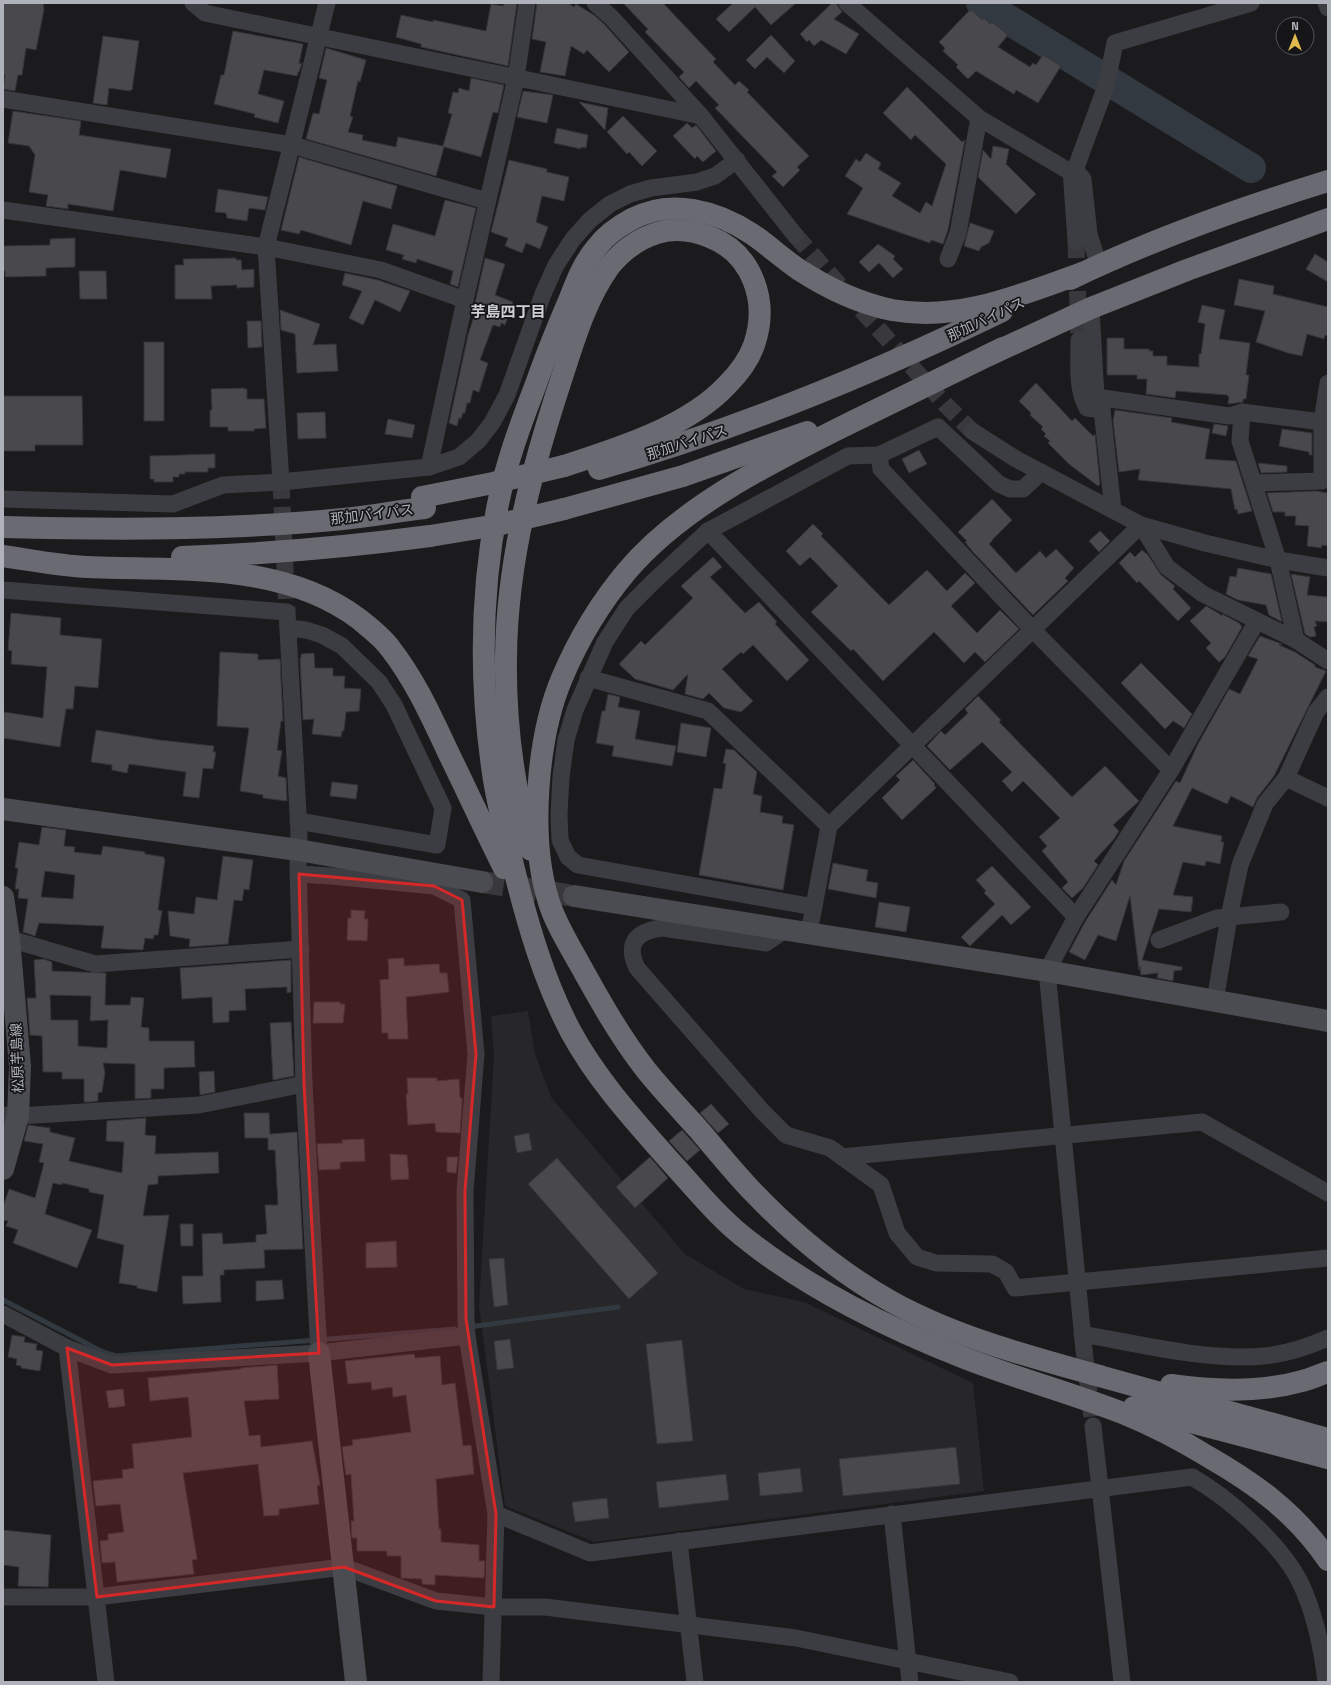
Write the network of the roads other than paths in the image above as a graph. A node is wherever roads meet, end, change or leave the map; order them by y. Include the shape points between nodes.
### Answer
1 (193, 3) edge
2 (327, 3) edge
3 (527, 3) edge
4 (596, 3) edge
5 (848, 3) edge
6 (1250, 3) edge
7 (1326, 3) edge
8 (1328, 8) edge
9 (319, 37) junction
10 (516, 78) junction
11 (3, 99) edge
12 (701, 116) junction
13 (979, 118) junction
14 (292, 145) junction
15 (737, 160) junction
16 (1073, 170) junction
17 (1328, 181) edge
18 (487, 202) junction
19 (3, 210) edge
20 (1328, 219) edge
21 (795, 235) tunnel mouth
22 (1076, 241) tunnel mouth
23 (266, 247) junction
24 (948, 259) dead end
25 (1090, 270) junction
26 (465, 300) junction
27 (1091, 308) junction
28 (1079, 340) tunnel mouth
29 (1004, 348) junction
30 (1328, 383) edge
31 (1099, 403) junction
32 (1242, 412) junction
33 (1325, 420) edge
34 (972, 431) tunnel mouth
35 (879, 455) junction
36 (428, 466) junction
37 (1041, 472) junction
38 (564, 473) junction
39 (281, 482) junction
40 (1254, 484) junction
41 (3, 499) edge
42 (1113, 510) junction
43 (1141, 525) junction
44 (3, 527) edge
45 (708, 531) junction
46 (3, 556) edge
47 (1278, 560) junction
48 (181, 563) junction
49 (1328, 568) edge
50 (3, 590) edge
51 (1257, 621) junction
52 (288, 628) junction
53 (1034, 630) junction
54 (1296, 640) junction
55 (1328, 661) edge
56 (588, 678) junction
57 (1328, 698) edge
58 (911, 746) junction
59 (1171, 770) junction
60 (1286, 778) junction
61 (1328, 798) edge
62 (3, 809) edge
63 (298, 821) junction
64 (828, 826) junction
65 (298, 850) junction
66 (299, 874) junction
67 (482, 882) tunnel mouth
68 (574, 896) tunnel mouth
69 (3, 897) edge
70 (548, 900) junction
71 (814, 907) junction
72 (1280, 912) dead end
73 (525, 913) junction
74 (1076, 917) junction
75 (1230, 917) junction
76 (786, 929) junction
77 (809, 933) junction
78 (6, 938) edge
79 (1159, 940) dead end
80 (301, 949) junction
81 (1047, 972) junction
82 (1215, 1001) junction
83 (1328, 1021) edge
84 (304, 1084) junction
85 (11, 1115) edge
86 (1063, 1137) junction
87 (842, 1157) junction
88 (3, 1170) edge
89 (1328, 1193) edge
90 (1328, 1258) edge
91 (1077, 1282) junction
92 (3, 1314) edge
93 (467, 1327) junction
94 (1328, 1338) edge
95 (319, 1345) junction
96 (67, 1348) junction
97 (1017, 1353) junction
98 (1328, 1372) edge
99 (1010, 1374) junction
100 (1093, 1426) tunnel mouth
101 (1328, 1439) edge
102 (1328, 1458) edge
103 (1099, 1488) junction
104 (496, 1514) junction
105 (892, 1514) junction
106 (679, 1542) junction
107 (1328, 1560) edge
108 (344, 1567) junction
109 (3, 1597) edge
110 (97, 1597) junction
111 (494, 1607) junction
112 (689, 1624) junction
113 (908, 1660) junction
114 (106, 1682) edge
115 (356, 1682) edge
116 (491, 1682) edge
117 (695, 1682) edge
118 (910, 1682) edge
119 (1010, 1682) edge
120 (1122, 1682) edge
121 (1322, 1682) edge

1 - 9 street via 205,13
2 - 9 street
3 - 10 street
4 - 12 street
5 - 13 street
6 - 16 street via 1115,43 1108,79
7 - 8 street
9 - 10 street
9 - 14 street
10 - 12 street
10 - 18 street
11 - 14 street
12 - 15 street
13 - 16 street via 1067,170
13 - 24 street via 958,233
14 - 18 street
14 - 23 street
15 - 21 street
15 - 36 street via 715,176 697,182 651,188 630,194 610,204 590,220 573,239 556,265 507,395 492,422 478,441 458,457
16 - 22 street
16 - 25 street via 1083,179 1090,234
17 - 25 highway, 那加バイパス via 1232,212
18 - 26 street
19 - 23 street
20 - 27 highway, 那加バイパス
23 - 26 street via 382,270
23 - 39 street
25 - 38 highway, 那加バイパス via 936,343 786,407 685,443
25 - 73 highway via 1003,302 971,310 917,312 891,310 840,293 793,266 752,234 709,212 667,208 647,212 611,232 596,248 578,278 546,356 509,459 498,502 486,588 484,640 488,734 502,820
26 - 36 street
27 - 29 highway, 那加バイパス
27 - 31 street
28 - 31 street via 1080,387 1083,401 1087,408
29 - 48 highway, 那加バイパス, bridge via 797,436 682,476 564,509 430,536
29 - 70 highway via 806,445 743,480 699,508 661,538 629,569 581,640 561,679 550,714 538,797 540,859
30 - 33 street
31 - 32 street via 1229,416
31 - 42 street
32 - 33 street
32 - 40 street via 1240,441
33 - 40 street via 1322,481
34 - 37 street
35 - 37 street via 938,427 998,484 1010,489 1022,489
35 - 45 street via 848,456
35 - 53 street via 881,469
36 - 39 street
37 - 42 street
38 - 44 highway, 那加バイパス via 496,494 423,502 344,519 181,528
38 - 70 highway via 670,425 702,407 726,386 742,367 753,348 759,328 760,307 757,287 749,268 736,252 719,240 680,230 658,233 640,240 625,250 598,284 572,347 537,456 511,578 507,616 506,701 514,784 526,834
39 - 41 street via 223,485 173,504
40 - 47 street
42 - 43 street
43 - 47 street
43 - 51 street via 1167,567 1203,594
43 - 53 street
45 - 56 street via 627,608 605,642
45 - 58 street
46 - 48 highway via 86,567
47 - 49 street
47 - 54 street
48 - 73 highway via 290,585 320,596 371,628 389,647 422,698
50 - 52 street via 287,612
51 - 54 street
51 - 59 street
52 - 63 street
52 - 63 street via 322,635 342,646 379,682 394,705 443,808 437,845
53 - 58 street
53 - 59 street
54 - 55 street
56 - 64 street via 708,711
56 - 71 street via 574,710 566,740 561,777 560,840 568,857 578,865
57 - 60 street via 1316,712
58 - 64 street
58 - 74 street
59 - 74 street
60 - 61 street
60 - 75 street via 1265,804 1240,864
62 - 65 street
63 - 65 street
64 - 71 street
65 - 66 street
65 - 67 street
66 - 80 street
66 - 93 street via 434,886 462,900 476,1054 465,1191
68 - 76 street
69 - 78 street, 松原芋島線
70 - 97 highway via 562,932 592,985 644,1068 751,1190 791,1230 859,1282 894,1303 932,1321
71 - 77 street
72 - 75 street
73 - 99 highway via 557,1000 571,1032 591,1065 613,1095 717,1213 747,1241 863,1312 964,1358
74 - 81 street
75 - 79 street via 1217,918
75 - 82 street
76 - 77 street
76 - 87 street via 766,943 662,928 650,929 638,936 633,945 631,958 762,1111 786,1135 830,1148
77 - 81 street
78 - 80 street via 95,964
78 - 85 street, 松原芋島線 via 20,1066
80 - 84 street
81 - 82 street
81 - 86 street
82 - 83 street
84 - 85 street via 199,1105
84 - 95 street
85 - 88 street, 松原芋島線
86 - 87 street
86 - 89 street via 1202,1122
86 - 91 street
87 - 91 street via 881,1185 897,1233 917,1257 936,1263 992,1264 1006,1272 1015,1288
90 - 91 street
91 - 94 street via 1083,1342 1230,1357 1279,1354 1301,1349
92 - 96 street
93 - 95 street
93 - 104 street
95 - 96 street via 112,1365
95 - 108 street
96 - 110 street
97 - 98 highway via 1124,1377 1205,1389 1271,1387 1302,1382
97 - 101 highway
99 - 102 highway
99 - 107 highway via 1124,1414 1172,1435 1262,1491 1290,1514 1313,1538
100 - 103 street
103 - 105 street
103 - 120 street
103 - 121 street via 1192,1477 1234,1508 1264,1535 1300,1581 1319,1640
104 - 106 street via 590,1553
104 - 111 street
105 - 106 street
105 - 113 street
106 - 112 street
108 - 110 street
108 - 111 street via 436,1601
108 - 115 street
109 - 110 street
110 - 114 street
111 - 112 street via 545,1607
111 - 116 street
112 - 113 street via 796,1638
112 - 117 street
113 - 118 street
113 - 119 street

